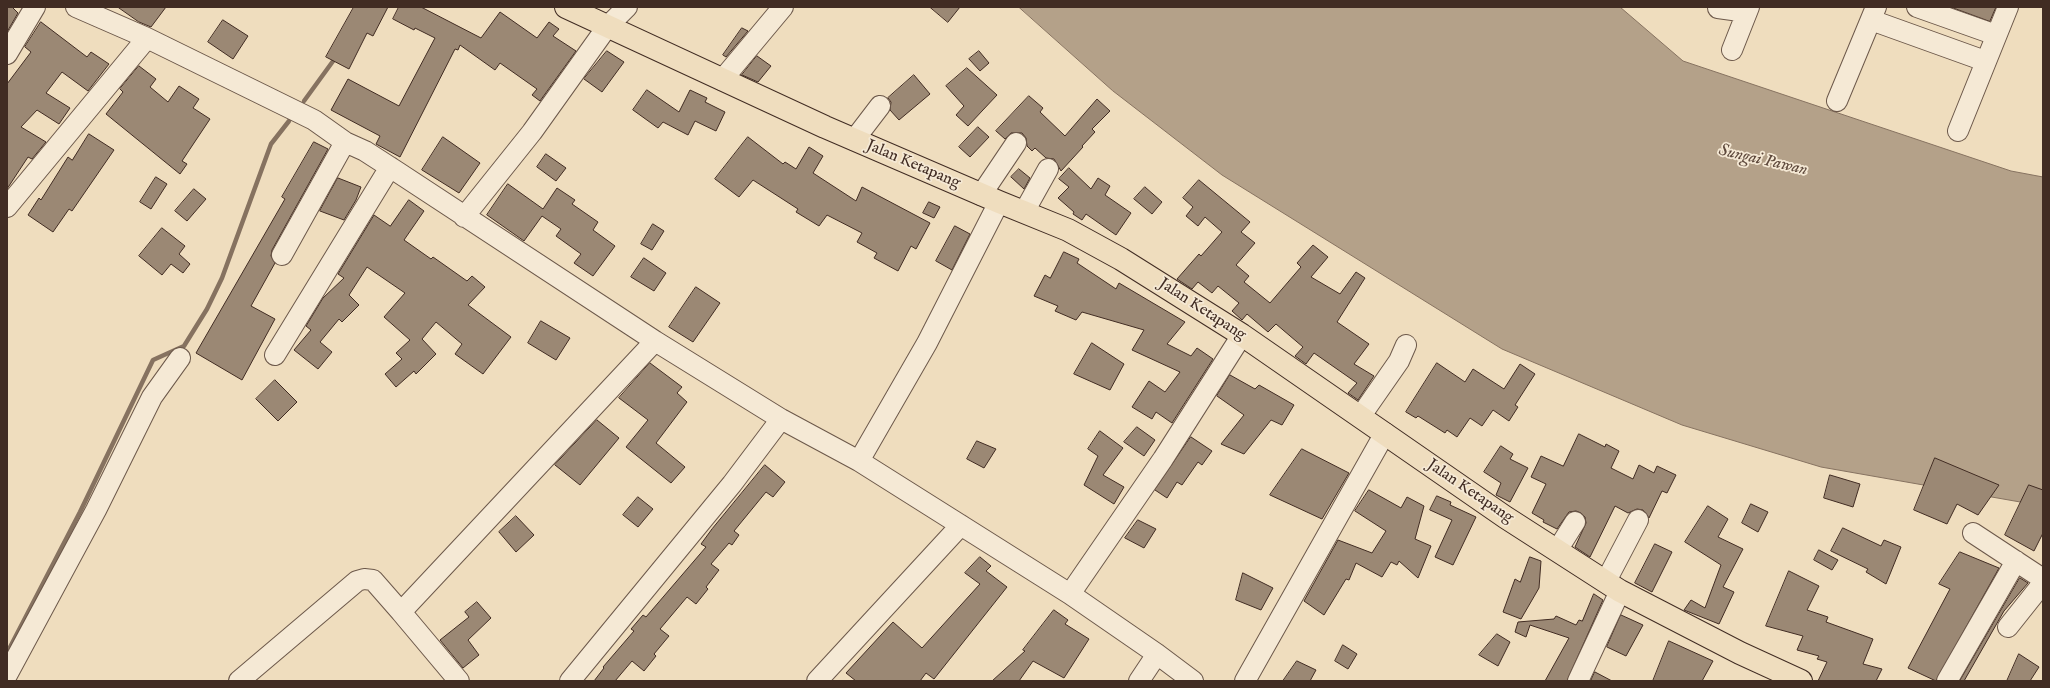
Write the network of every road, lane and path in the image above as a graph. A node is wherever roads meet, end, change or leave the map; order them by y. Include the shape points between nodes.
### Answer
1 (35, 7) edge
2 (76, 7) edge
3 (566, 7) edge
4 (627, 7) edge
5 (783, 7) edge
6 (1917, 7) edge
7 (2008, 7) edge
8 (1718, 8) edge
9 (1748, 9) edge
10 (1873, 14) edge
11 (607, 27) junction
12 (1996, 35) junction
13 (147, 38) junction
14 (1732, 50) dead end
15 (7, 54) edge
16 (1985, 61) junction
17 (722, 80) junction
18 (1837, 101) dead end
19 (880, 106) dead end
20 (1958, 131) dead end
21 (854, 140) junction
22 (345, 142) junction
23 (1016, 143) dead end
24 (390, 167) junction
25 (1048, 169) dead end
26 (990, 198) junction
27 (7, 207) edge
28 (1024, 212) junction
29 (464, 217) junction
30 (282, 255) dead end
31 (1242, 335) junction
32 (655, 341) junction
33 (1406, 345) dead end
34 (275, 355) dead end
35 (180, 358) dead end
36 (1360, 416) junction
37 (781, 419) junction
38 (1385, 433) junction
39 (859, 461) junction
40 (1638, 520) dead end
41 (1575, 522) dead end
42 (961, 525) junction
43 (1973, 533) dead end
44 (1558, 549) junction
45 (2016, 562) junction
46 (2043, 579) edge
47 (2043, 583) edge
48 (1613, 586) junction
49 (1070, 594) junction
50 (401, 612) junction
51 (2008, 627) dead end
52 (1158, 654) junction
53 (7, 675) edge
54 (1188, 679) edge
55 (239, 681) edge
56 (459, 681) edge
57 (570, 681) edge
58 (818, 681) edge
59 (1139, 681) edge
60 (1245, 681) edge
61 (1578, 681) edge
62 (1801, 681) edge
63 (1947, 681) edge

1 - 15 street
2 - 13 street
3 - 11 main road, Jalan Ketapang
4 - 11 street
5 - 17 street
6 - 12 street
7 - 12 street
8 - 9 street
9 - 14 street
10 - 16 street
10 - 18 street
11 - 17 main road, Jalan Ketapang
11 - 29 street via 532,132
12 - 16 street
13 - 22 street via 314,120
13 - 27 street
16 - 20 street
17 - 21 main road, Jalan Ketapang
19 - 21 street
21 - 26 main road, Jalan Ketapang
22 - 24 street
22 - 30 street
23 - 26 street
24 - 29 street
24 - 34 street
25 - 28 street
26 - 28 main road, Jalan Ketapang
26 - 39 street via 927,343
28 - 31 main road, Jalan Ketapang via 1068,230 1121,259
29 - 32 street
31 - 36 main road, Jalan Ketapang
31 - 49 street via 1163,459
32 - 37 street
32 - 50 street
33 - 36 street via 1399,361
35 - 53 street via 152,397 92,517
36 - 38 main road, Jalan Ketapang
37 - 39 street
37 - 57 street via 732,484
38 - 44 main road, Jalan Ketapang via 1505,517
38 - 60 street
39 - 42 street
40 - 48 street
41 - 44 street
42 - 49 street
42 - 58 street
43 - 45 street
44 - 48 main road, Jalan Ketapang
45 - 46 street
45 - 63 street
47 - 51 street
48 - 61 street
48 - 62 main road, Jalan Ketapang via 1734,650
49 - 52 street
50 - 55 street via 373,580 364,579 357,582
50 - 56 street
52 - 54 street
52 - 59 street

